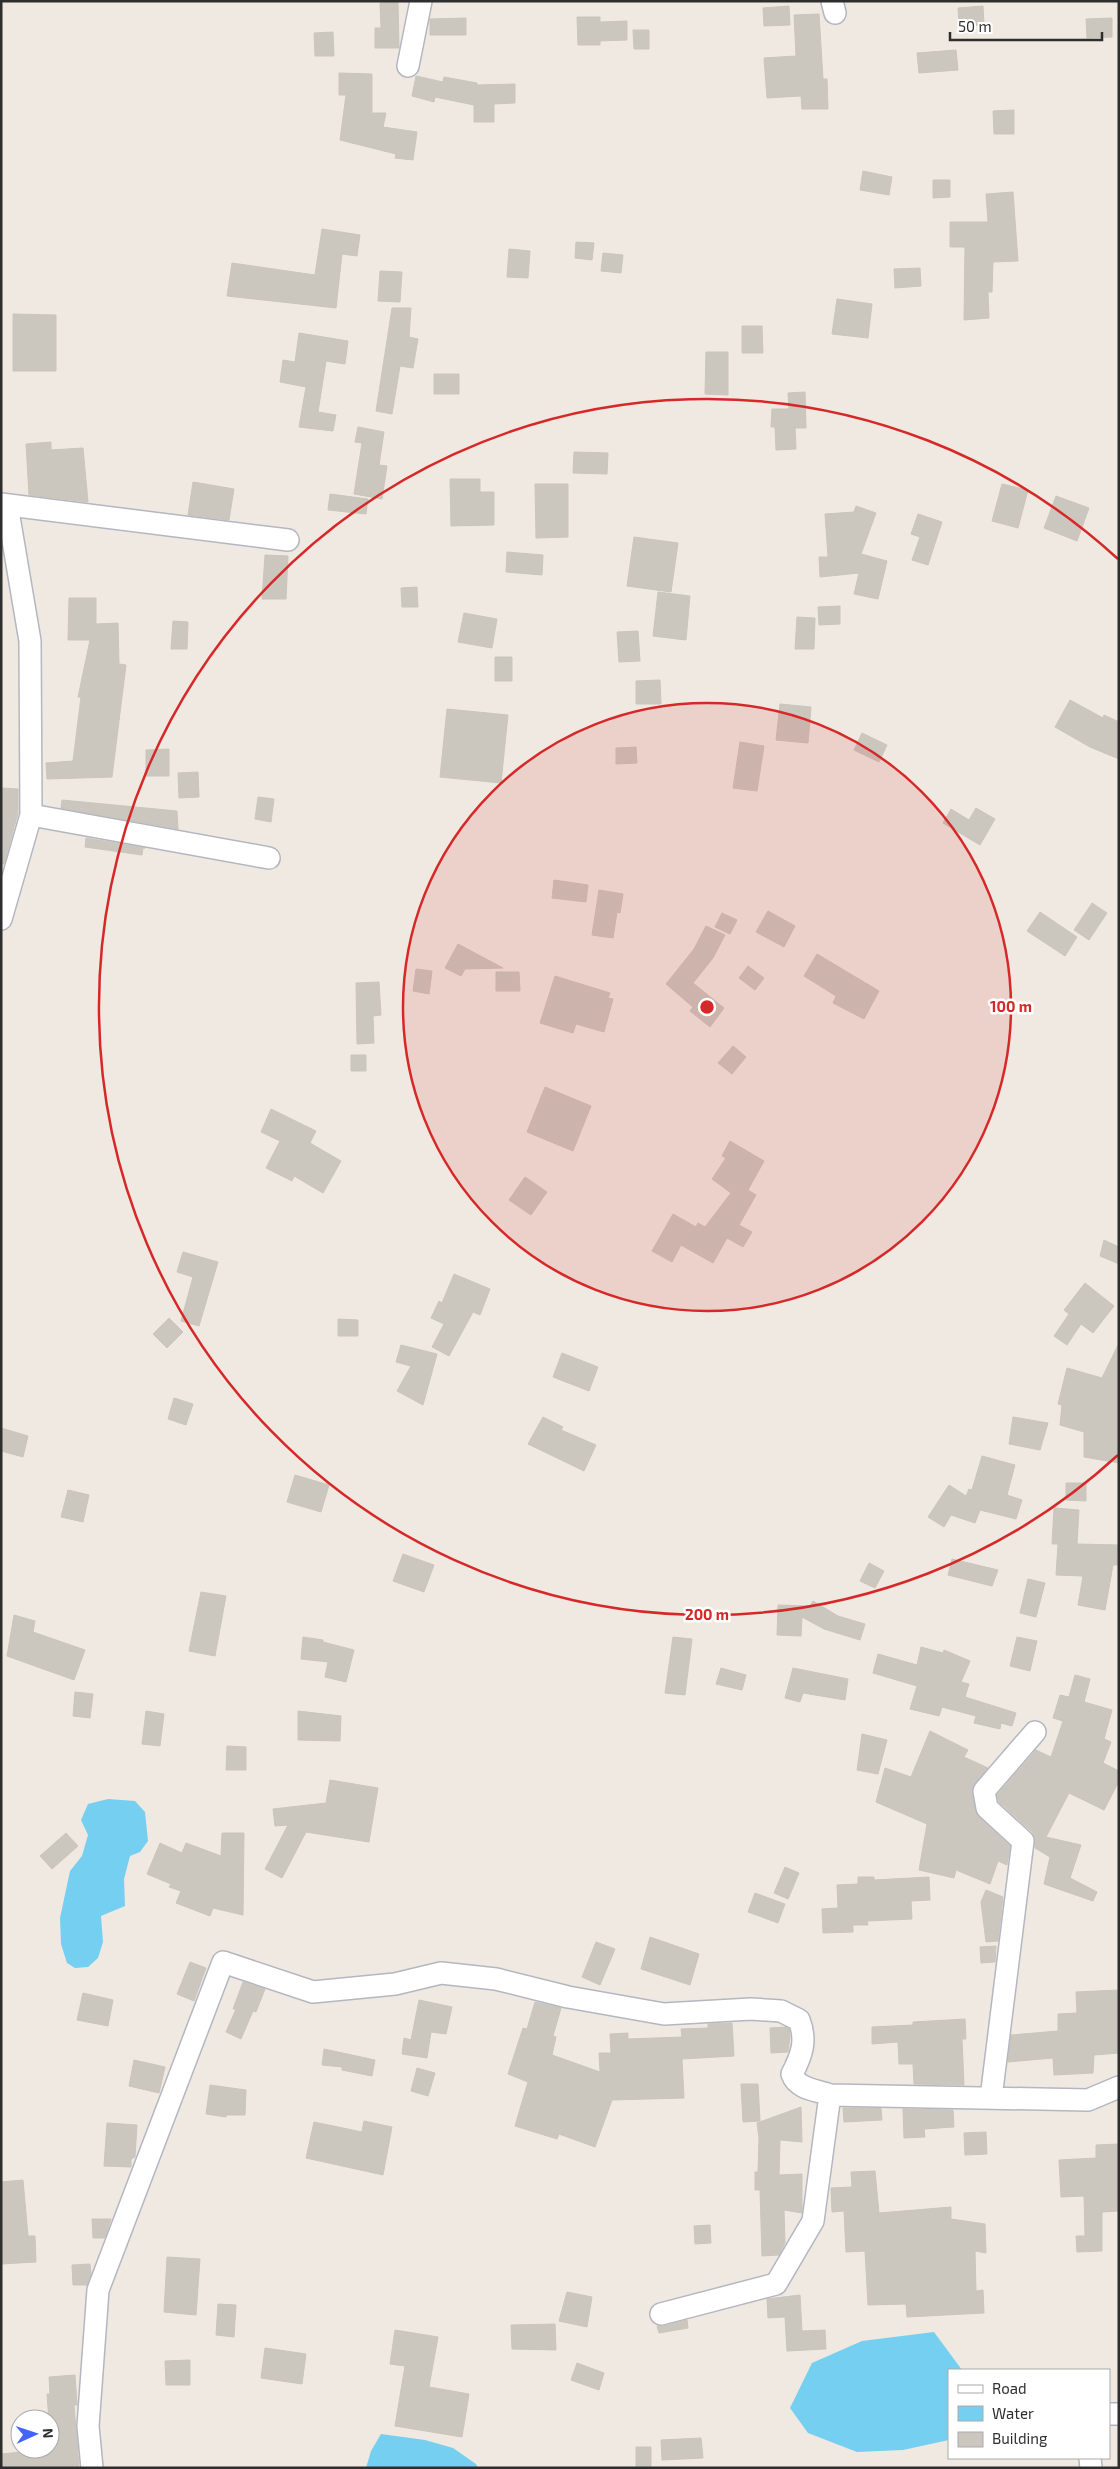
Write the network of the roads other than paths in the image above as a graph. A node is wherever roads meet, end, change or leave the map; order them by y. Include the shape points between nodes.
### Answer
1 (422, 1) edge
2 (408, 66) dead end
3 (4, 504) edge
4 (288, 540) dead end
5 (31, 815) junction
6 (269, 858) dead end
7 (1, 919) edge
8 (1036, 1732) dead end
9 (1119, 2087) edge
10 (830, 2095) junction
11 (991, 2098) junction
12 (661, 2314) dead end
13 (92, 2468) edge

1 - 2 street
3 - 4 street
3 - 5 street via 30,641
5 - 6 street
5 - 7 street
8 - 11 street via 984,1790 987,1808 1023,1841
9 - 11 street via 1088,2100
10 - 11 street
10 - 12 street via 813,2221 776,2284
10 - 13 street via 798,2084 794,2079 792,2074 801,2056 804,2032 799,2020 781,2012 751,2009 664,2014 568,1997 496,1979 441,1973 396,1984 313,1992 223,1962 98,2290 88,2426

